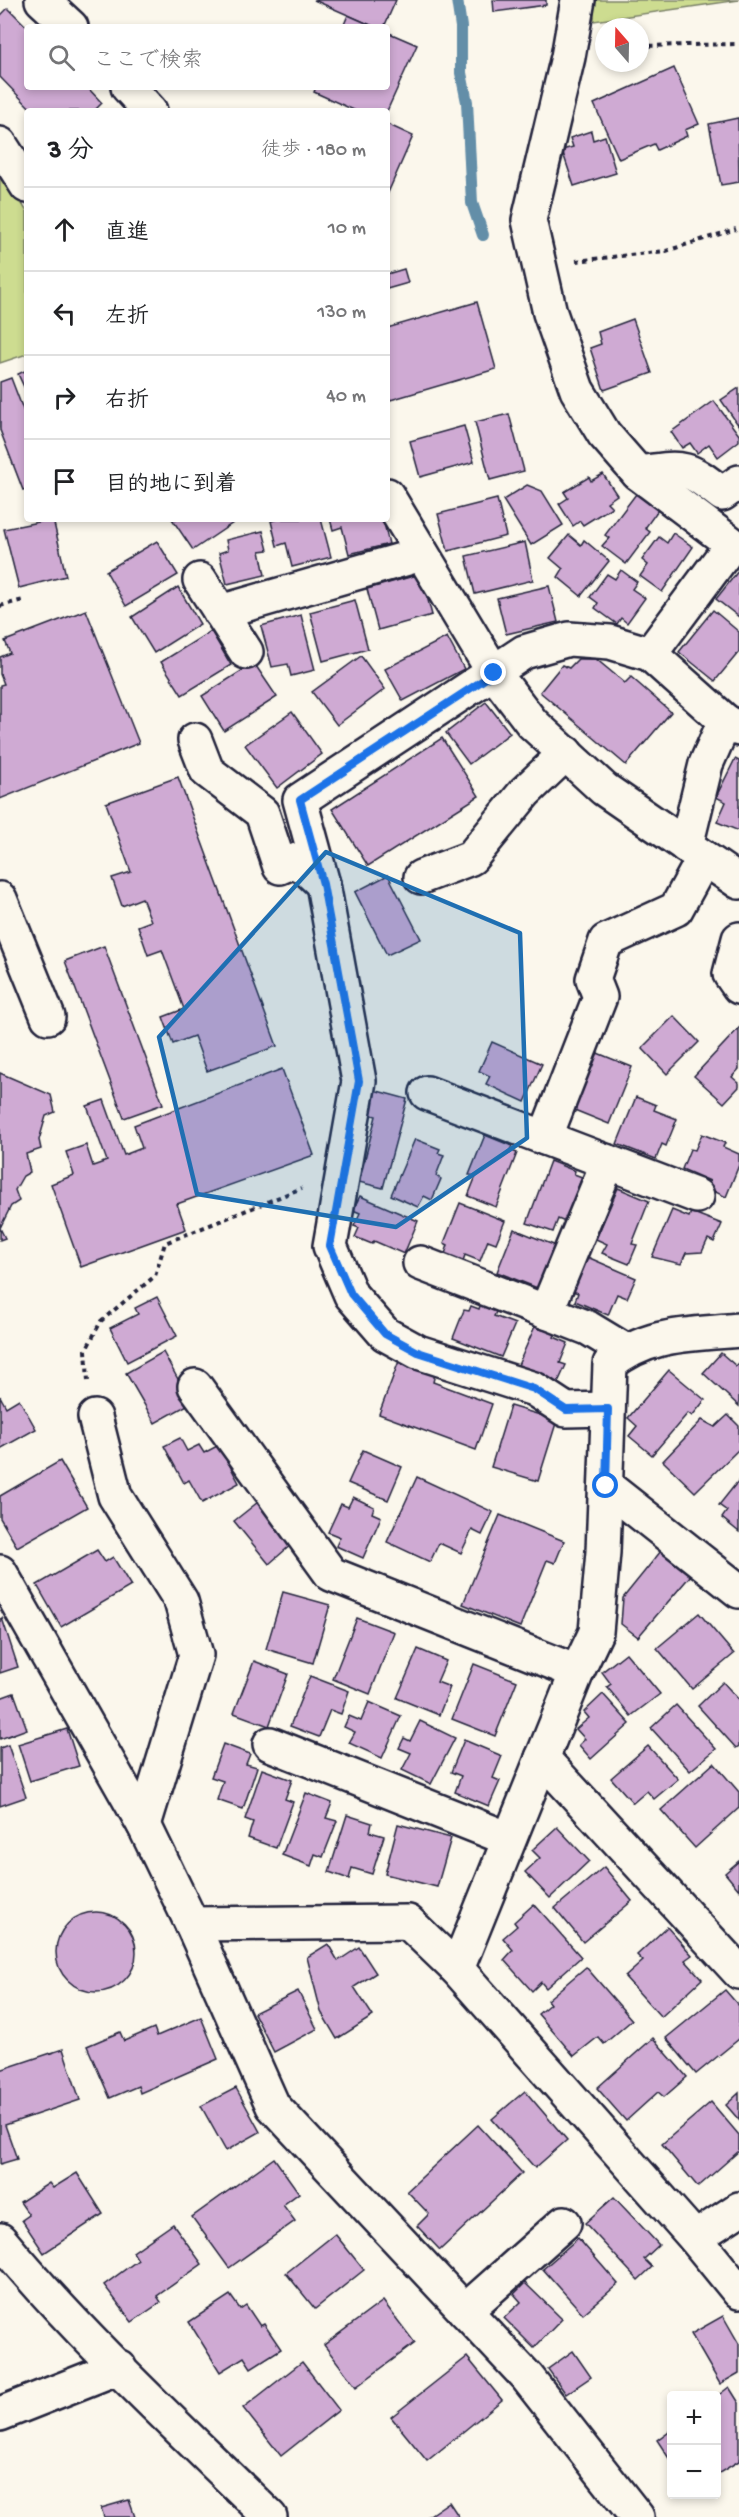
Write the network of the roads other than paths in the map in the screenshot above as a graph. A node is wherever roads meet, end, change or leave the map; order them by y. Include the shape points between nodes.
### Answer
1 (42, 0) edge
2 (578, 0) edge
3 (68, 24) edge
4 (131, 90) edge
5 (147, 108) edge
6 (0, 144) edge
7 (24, 181) edge
8 (638, 473) junction
9 (739, 482) edge
10 (390, 500) edge
11 (422, 554) junction
12 (200, 579) dead end
13 (220, 612) junction
14 (246, 652) dead end
15 (650, 654) junction
16 (494, 673) junction
17 (732, 725) edge
18 (195, 740) dead end
19 (566, 753) junction
20 (695, 852) junction
21 (421, 877) dead end
22 (739, 882) edge
23 (323, 884) junction
24 (0, 899) edge
25 (739, 939) edge
26 (13, 971) edge
27 (739, 987) edge
28 (48, 1017) dead end
29 (427, 1093) dead end
30 (544, 1138) junction
31 (608, 1162) junction
32 (697, 1196) dead end
33 (420, 1263) dead end
34 (546, 1312) junction
35 (739, 1330) edge
36 (626, 1351) junction
37 (195, 1386) dead end
38 (608, 1409) junction
39 (94, 1417) road end
40 (606, 1486) junction
41 (0, 1572) edge
42 (739, 1591) edge
43 (577, 1672) junction
44 (270, 1744) dead end
45 (542, 1758) junction
46 (144, 1825) junction
47 (509, 1839) junction
48 (192, 1924) junction
49 (457, 1970) junction
50 (739, 1972) edge
51 (739, 2209) edge
52 (564, 2223) dead end
53 (695, 2238) junction
54 (0, 2240) edge
55 (739, 2292) edge
56 (465, 2311) junction
57 (119, 2367) junction
58 (0, 2414) edge
59 (270, 2517) edge
60 (637, 2517) edge

1 - 3 street
2 - 8 street via 529,220 550,313 577,390 604,434
4 - 5 street
6 - 7 street
8 - 9 street via 693,471 722,494
8 - 15 street via 732,544
10 - 11 street
11 - 13 street
11 - 16 street
12 - 13 street
13 - 14 street
15 - 16 street via 610,642 569,639 524,652
15 - 17 street
16 - 19 street via 532,723
16 - 23 street via 300,800
17 - 20 street via 706,764
18 - 23 street via 207,771 262,813 280,867 297,861
19 - 20 street via 604,789
19 - 21 street via 525,792 471,858
20 - 22 street
20 - 30 street via 676,909 606,941 593,979 600,997
23 - 38 street via 359,1081 330,1246 351,1294 385,1334 418,1352 534,1389 566,1410
24 - 26 street
25 - 27 street via 730,974
26 - 28 street
29 - 30 street
30 - 31 street
31 - 32 street
31 - 34 street
33 - 34 street
34 - 36 street via 588,1328
35 - 36 street via 654,1338
36 - 38 street via 610,1364
37 - 43 street via 331,1574
38 - 40 street
39 - 46 street via 114,1496 181,1601 196,1654
40 - 42 street
40 - 43 street via 596,1632
41 - 46 street
43 - 45 street
44 - 47 street
45 - 47 street
45 - 50 street
46 - 48 street
47 - 49 street
48 - 49 street via 408,1922
48 - 56 street via 273,2106
49 - 53 street
51 - 53 street
52 - 56 street
53 - 55 street
54 - 57 street
56 - 60 street via 527,2376
57 - 58 street
57 - 59 street

